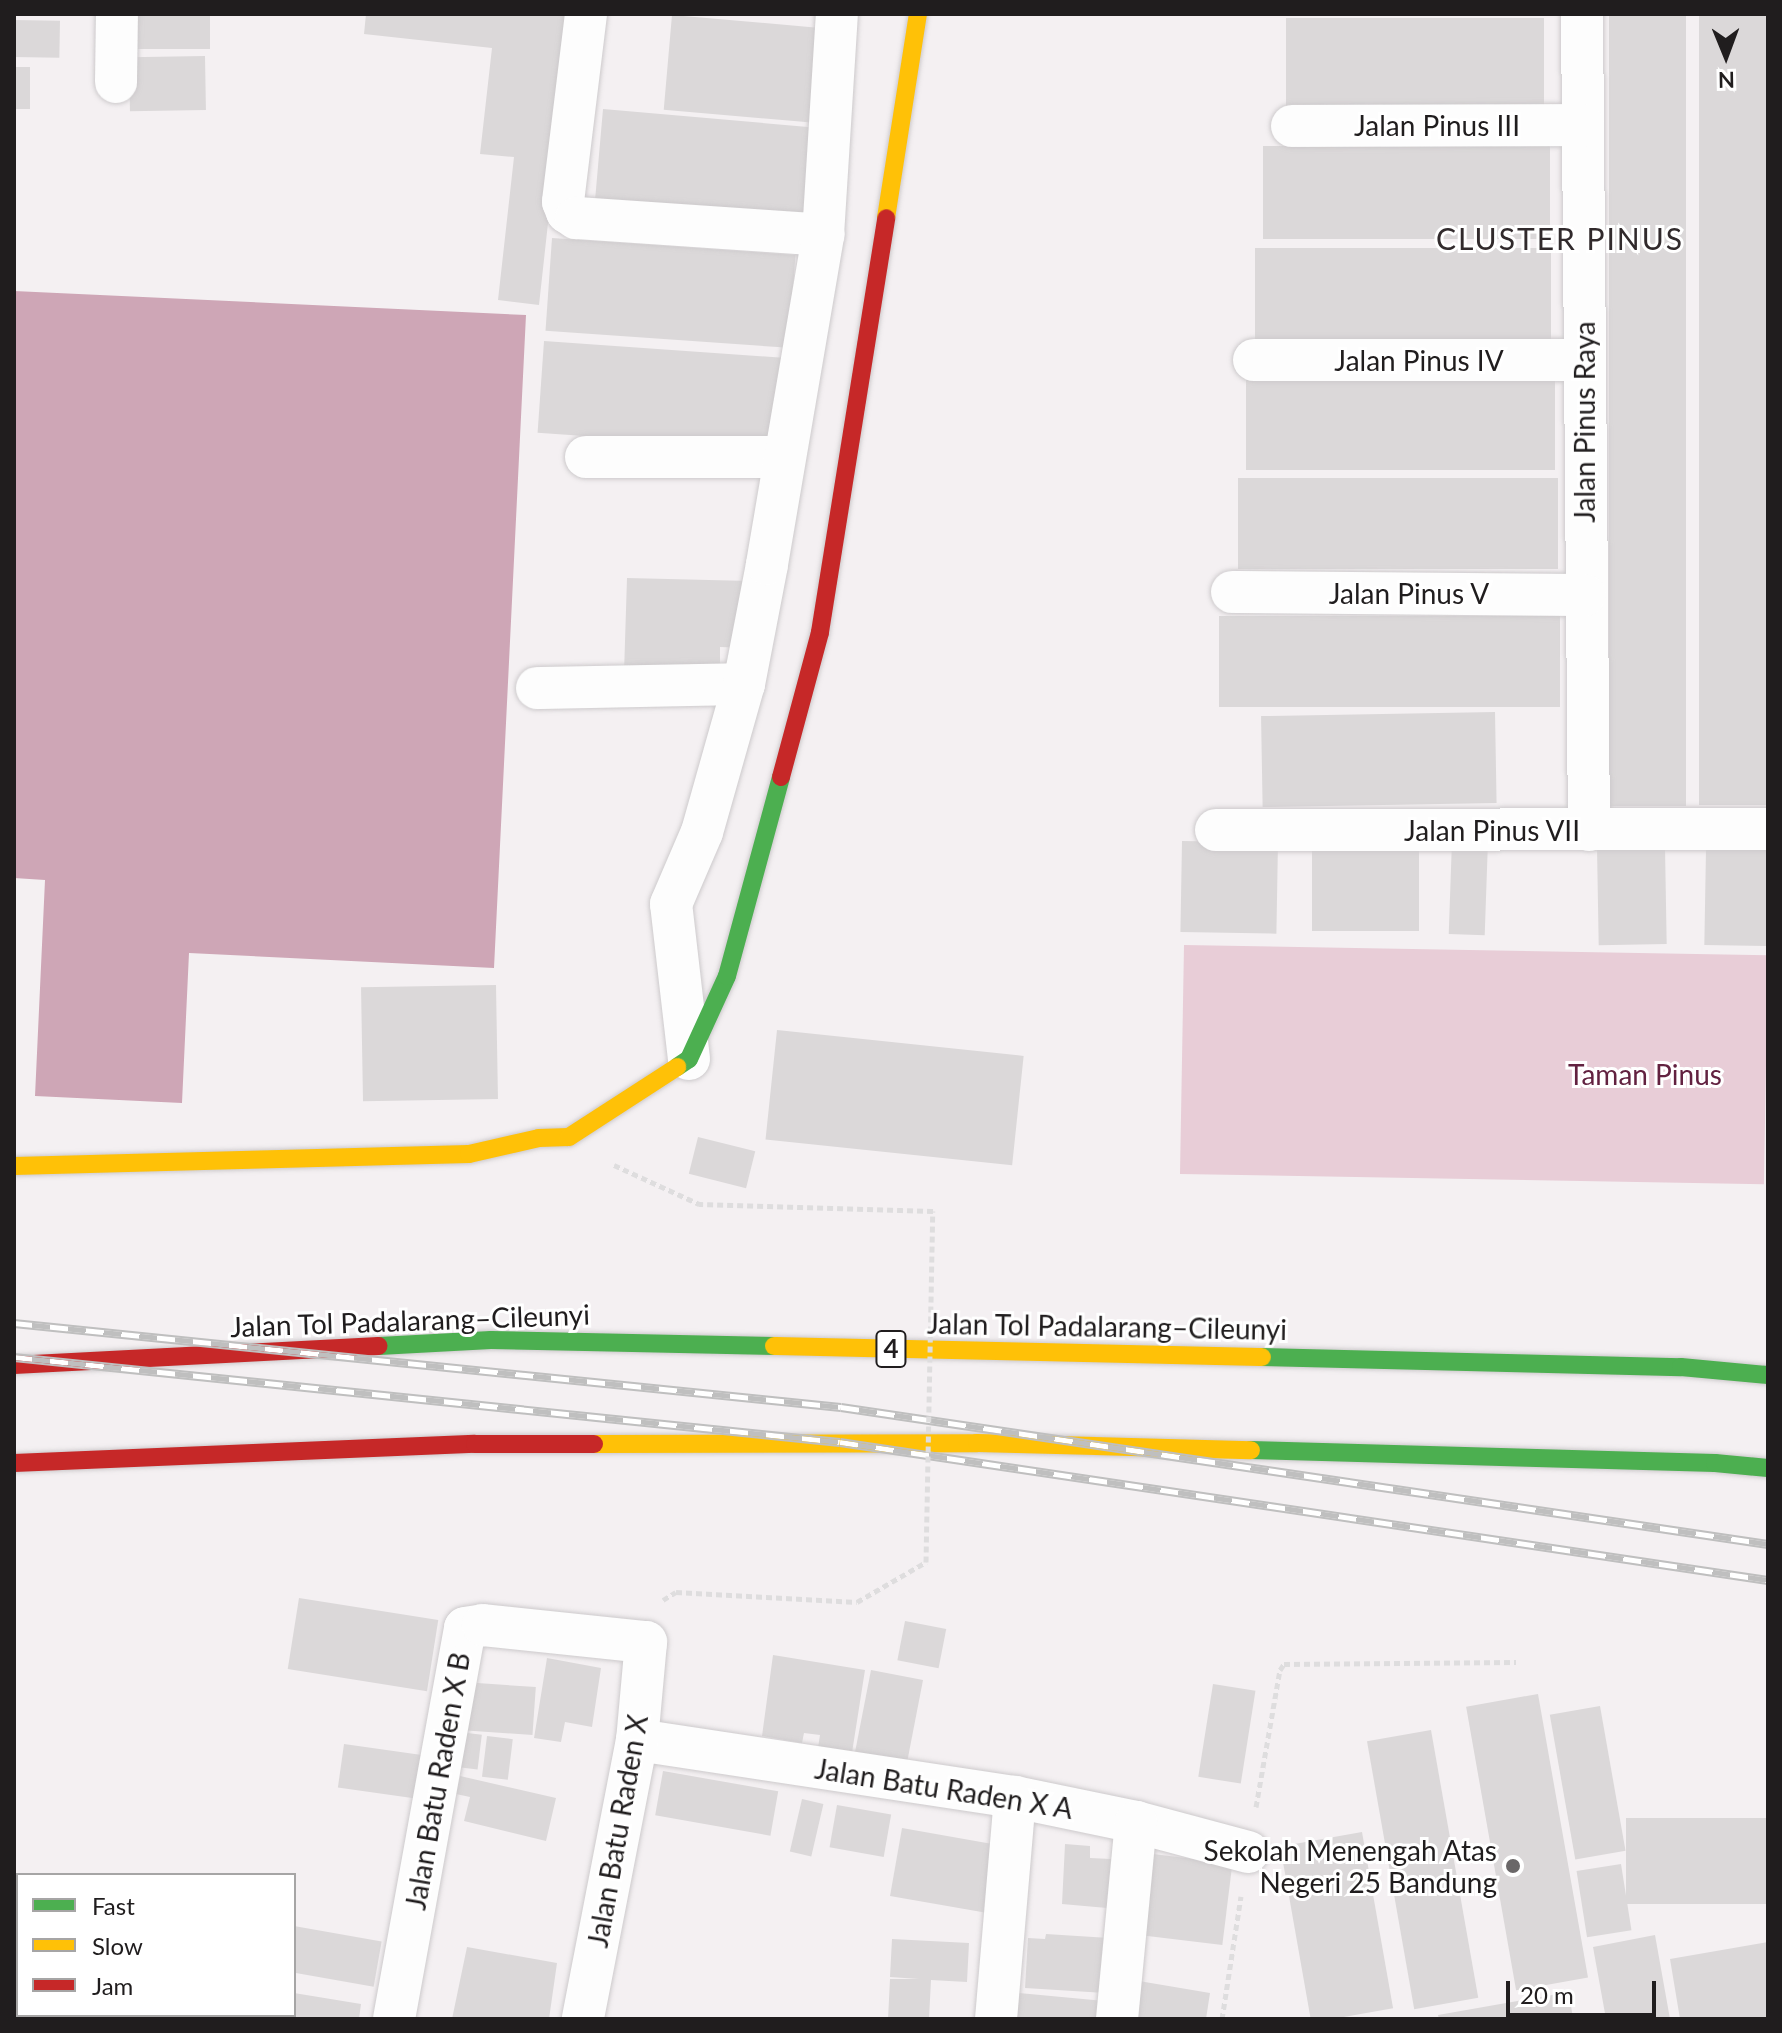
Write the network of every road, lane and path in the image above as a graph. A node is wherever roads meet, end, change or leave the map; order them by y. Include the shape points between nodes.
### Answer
1 (117, 14) edge
2 (586, 14) edge
3 (837, 14) edge
4 (918, 14) edge
5 (1582, 14) edge
6 (116, 82) dead end
7 (1583, 125) junction
8 (1292, 126) dead end
9 (823, 235) junction
10 (1254, 360) dead end
11 (1584, 360) junction
12 (586, 457) dead end
13 (784, 457) junction
14 (1232, 592) dead end
15 (1585, 595) junction
16 (744, 684) junction
17 (537, 688) dead end
18 (1768, 829) edge
19 (1216, 830) dead end
20 (1589, 830) junction
21 (689, 1059) junction
22 (569, 1137) junction
23 (14, 1166) edge
24 (14, 1365) edge
25 (1768, 1375) edge
26 (14, 1463) edge
27 (1768, 1468) edge
28 (676, 1592) dead end
29 (646, 1642) joint
30 (1516, 1662) dead end
31 (637, 1740) junction
32 (1015, 1797) junction
33 (1136, 1822) junction
34 (1248, 1852) junction
35 (394, 2019) edge
36 (583, 2019) edge
37 (996, 2019) edge
38 (1117, 2019) edge
39 (1222, 2019) edge

1 - 6 street
2 - 9 street via 563,202 567,212 576,218
3 - 9 street
4 - 21 main road via 820,632 727,976
5 - 7 street, Jalan Pinus Raya
7 - 8 street, Jalan Pinus III
7 - 11 street, Jalan Pinus Raya
9 - 13 street
10 - 11 street, Jalan Pinus IV
11 - 15 street, Jalan Pinus Raya
12 - 13 street
13 - 16 street
14 - 15 street, Jalan Pinus V
15 - 20 street, Jalan Pinus Raya
16 - 17 street
16 - 21 street via 702,832 671,904
18 - 20 street, Jalan Pinus VII
19 - 20 street, Jalan Pinus VII
21 - 22 main road
22 - 23 main road via 539,1138 469,1154
22 - 28 path, bridge via 624,1172 699,1204 933,1211 926,1562 857,1602
24 - 25 main road, Jalan Tol Padalarang–Cileunyi / 4 via 491,1340 1681,1367
26 - 27 main road via 475,1444 977,1443
29 - 31 street, Jalan Batu Raden X
29 - 35 street, Jalan Batu Raden X B via 483,1625 465,1628
30 - 34 path via 1284,1664
31 - 32 street, Jalan Batu Raden X A
31 - 36 street, Jalan Batu Raden X
32 - 33 street, Jalan Batu Raden X A
32 - 37 street
33 - 34 street, Jalan Batu Raden X A
33 - 38 street
34 - 39 path

